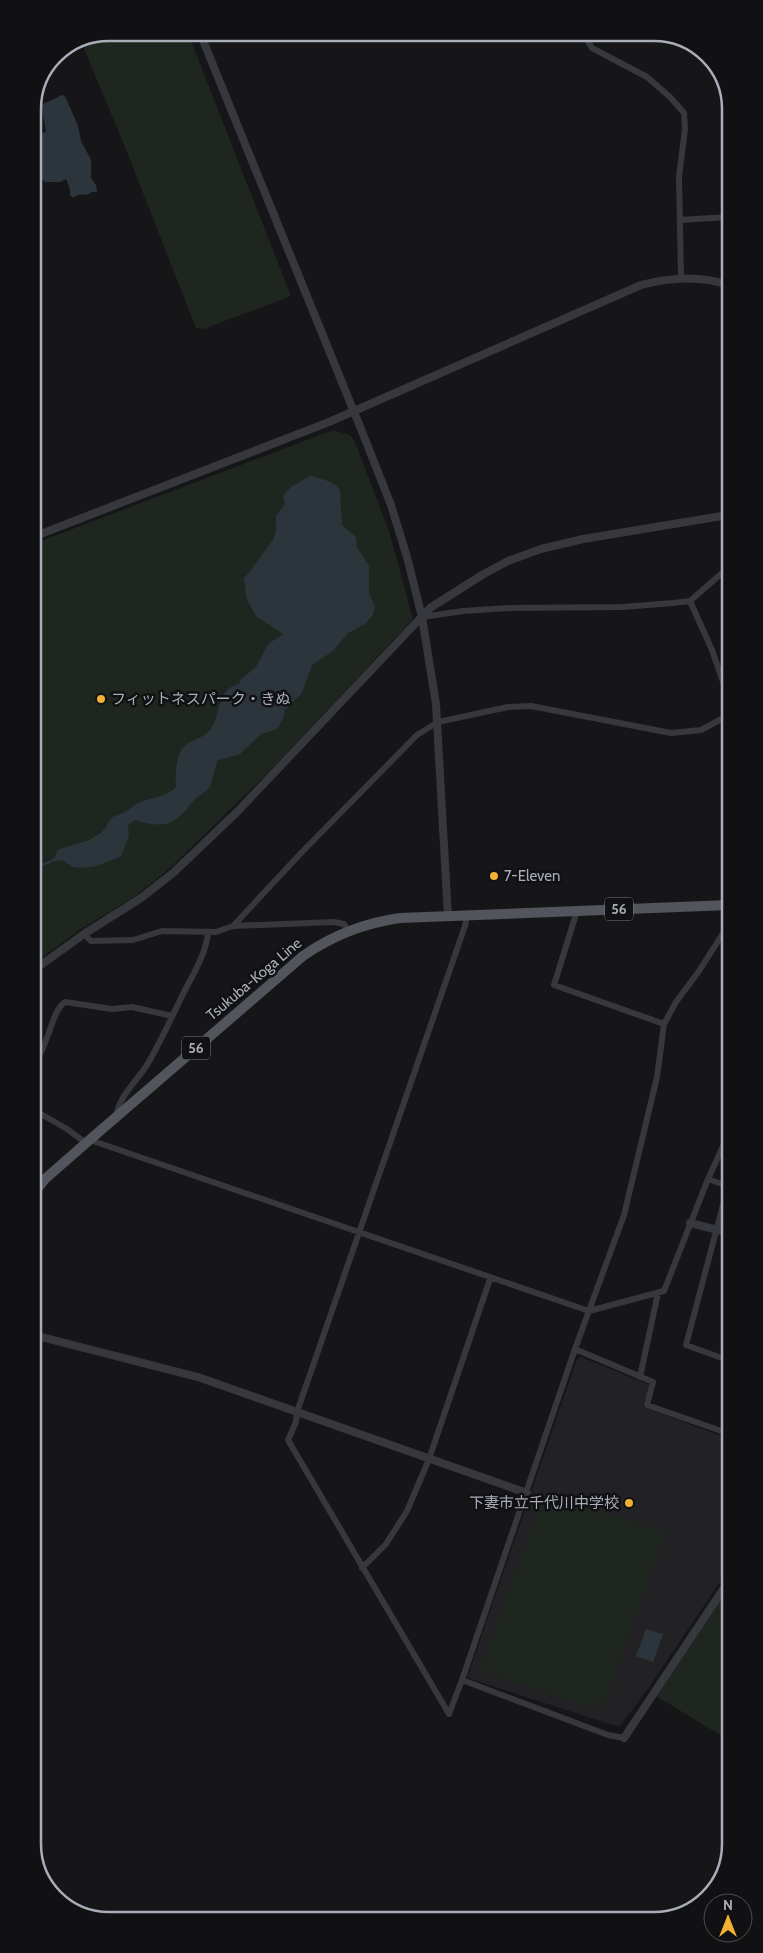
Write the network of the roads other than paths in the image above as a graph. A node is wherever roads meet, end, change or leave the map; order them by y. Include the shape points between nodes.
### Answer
1 (204, 41) edge
2 (588, 41) edge
3 (722, 217) edge
4 (680, 220) junction
5 (681, 278) junction
6 (722, 284) edge
7 (354, 411) junction
8 (722, 516) edge
9 (41, 534) edge
10 (722, 572) edge
11 (690, 601) junction
12 (422, 617) junction
13 (722, 679) edge
14 (722, 719) edge
15 (438, 722) junction
16 (722, 905) edge
17 (577, 911) junction
18 (467, 915) junction
19 (448, 916) junction
20 (233, 926) junction
21 (348, 930) junction
22 (208, 932) junction
23 (84, 934) junction
24 (722, 935) edge
25 (41, 965) edge
26 (172, 1016) junction
27 (664, 1024) junction
28 (41, 1051) edge
29 (41, 1114) edge
30 (116, 1118) junction
31 (88, 1142) junction
32 (722, 1155) edge
33 (41, 1179) edge
34 (45, 1179) junction
35 (708, 1179) junction
36 (41, 1184) edge
37 (722, 1184) edge
38 (722, 1212) edge
39 (690, 1223) junction
40 (718, 1230) junction
41 (722, 1231) edge
42 (358, 1232) junction
43 (490, 1278) junction
44 (658, 1293) junction
45 (589, 1312) junction
46 (41, 1337) edge
47 (575, 1349) junction
48 (722, 1358) edge
49 (640, 1377) junction
50 (297, 1412) junction
51 (722, 1431) edge
52 (429, 1459) junction
53 (527, 1493) junction
54 (362, 1568) junction
55 (722, 1591) edge
56 (462, 1680) junction
57 (624, 1738) joint

1 - 7 street
2 - 4 street via 592,48 647,76 684,113 679,177
3 - 4 street
4 - 5 street
5 - 6 street
5 - 7 street via 641,285
7 - 9 street
7 - 12 street via 391,505
8 - 12 street via 541,549 468,582
10 - 11 street
11 - 12 street via 623,607 480,609
11 - 13 street
12 - 15 street
12 - 23 street via 237,812 173,874
14 - 15 street via 700,730 671,733 531,706 508,707
15 - 19 street
15 - 20 street via 409,742
16 - 17 main road, Tsukuba-Koga Line / 56
17 - 18 main road, Tsukuba-Koga Line / 56
17 - 27 street via 554,985
18 - 19 main road, Tsukuba-Koga Line / 56
18 - 42 street
19 - 21 main road, Tsukuba-Koga Line / 56 via 386,920
20 - 21 street via 334,922 344,924
20 - 22 street
21 - 30 main road, Tsukuba-Koga Line / 56 via 303,956
22 - 23 street via 162,931 133,940 106,942 91,941
22 - 26 street via 201,958
23 - 25 street
24 - 27 street
26 - 28 street via 132,1006 112,1008 65,1002
26 - 30 street via 152,1057 120,1103
27 - 45 street via 657,1078 624,1215
29 - 31 street
30 - 31 main road, Tsukuba-Koga Line / 56
31 - 34 main road, Tsukuba-Koga Line / 56
31 - 42 street
32 - 35 street
33 - 34 street
34 - 36 main road, Tsukuba-Koga Line / 56
35 - 37 street
35 - 39 street
38 - 40 street
39 - 40 street
39 - 44 street via 664,1291
40 - 41 street
40 - 48 street via 686,1345
42 - 43 street
42 - 50 street
43 - 45 street
43 - 52 street
44 - 45 street
44 - 49 street
45 - 47 street
46 - 50 street via 198,1377
47 - 49 street
47 - 53 street
49 - 51 street via 653,1382 646,1405
50 - 52 street
50 - 54 street via 288,1440
52 - 53 street
52 - 54 street via 407,1511 386,1544
53 - 56 street
54 - 56 street via 449,1714
55 - 57 street
56 - 57 street via 608,1735

